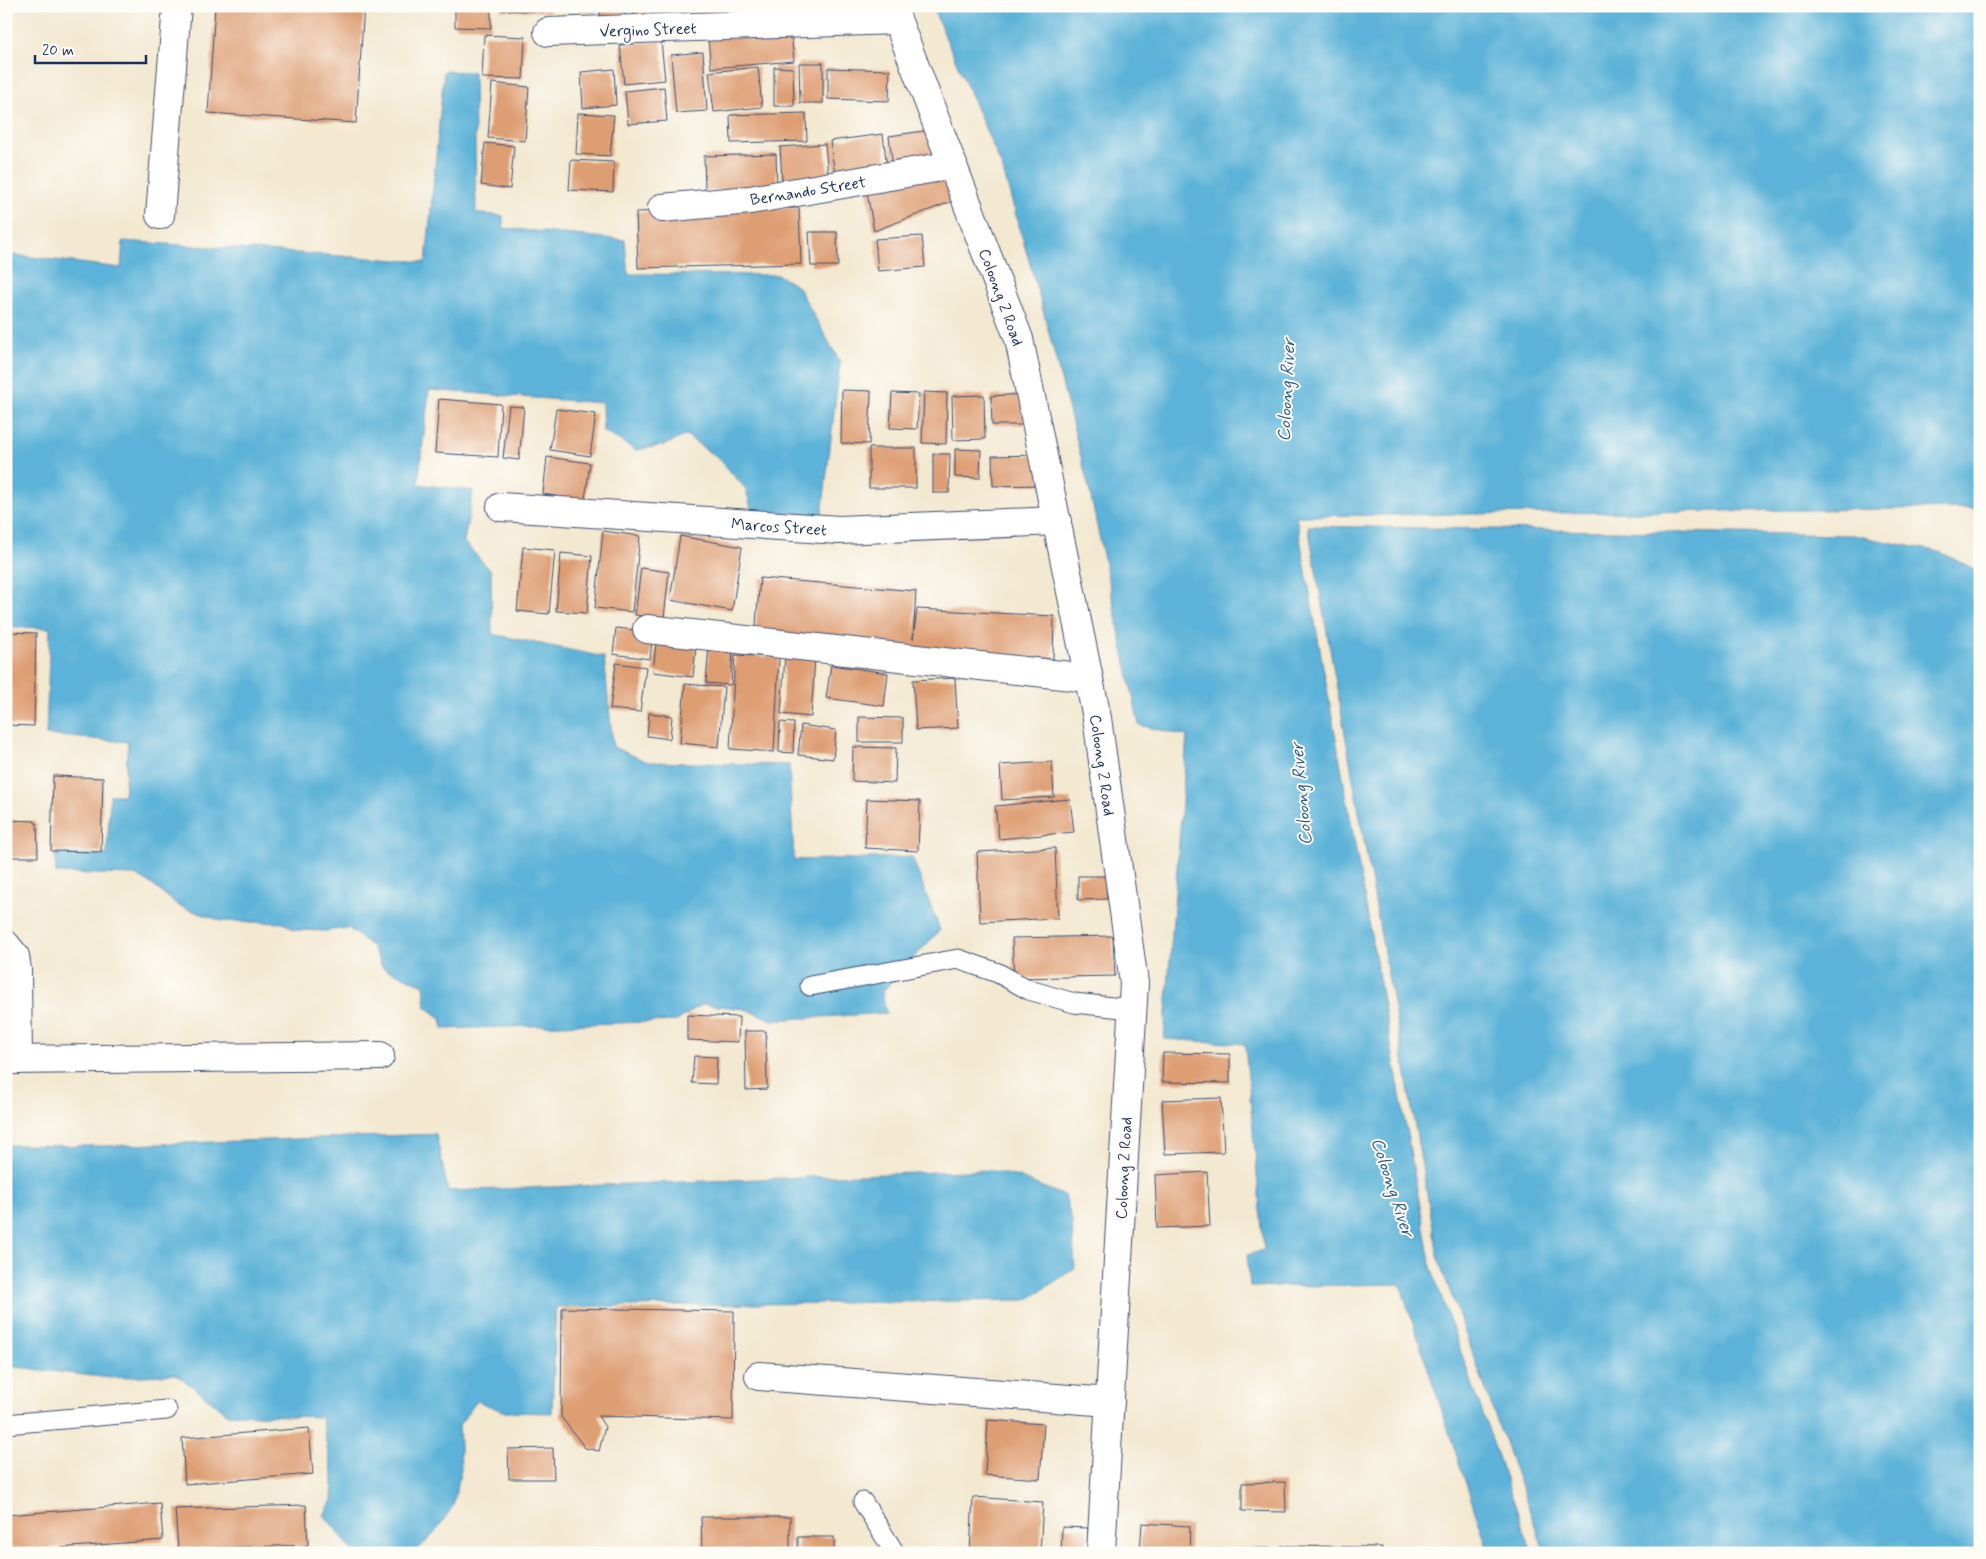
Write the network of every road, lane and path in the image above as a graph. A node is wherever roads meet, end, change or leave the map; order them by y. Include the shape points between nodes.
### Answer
1 (177, 6) edge
2 (894, 13) edge
3 (548, 32) dead end
4 (953, 165) junction
5 (662, 208) dead end
6 (160, 215) dead end
7 (501, 507) dead end
8 (1057, 521) junction
9 (647, 630) dead end
10 (1089, 678) junction
11 (6, 945) edge
12 (810, 986) dead end
13 (1132, 1008) junction
14 (380, 1056) dead end
15 (12, 1060) edge
16 (759, 1376) dead end
17 (1110, 1402) junction
18 (167, 1410) dead end
19 (6, 1424) edge
20 (863, 1502) dead end
21 (895, 1553) edge
22 (1101, 1553) edge

1 - 6 street
2 - 3 street, Vergino Street
2 - 4 street, Coloong 2 Road
4 - 5 street, Bernando Street via 750,200
4 - 8 street, Coloong 2 Road via 1019,339
7 - 8 street, Marcos Street via 839,530
8 - 10 street, Coloong 2 Road
9 - 10 street
10 - 13 street, Coloong 2 Road via 1132,973
11 - 15 street via 14,956 17,970
12 - 13 lane via 958,959 998,973 1030,990 1074,1003
13 - 17 street, Coloong 2 Road
14 - 15 street
16 - 17 street
17 - 22 street, Coloong 2 Road
18 - 19 lane
20 - 21 lane

